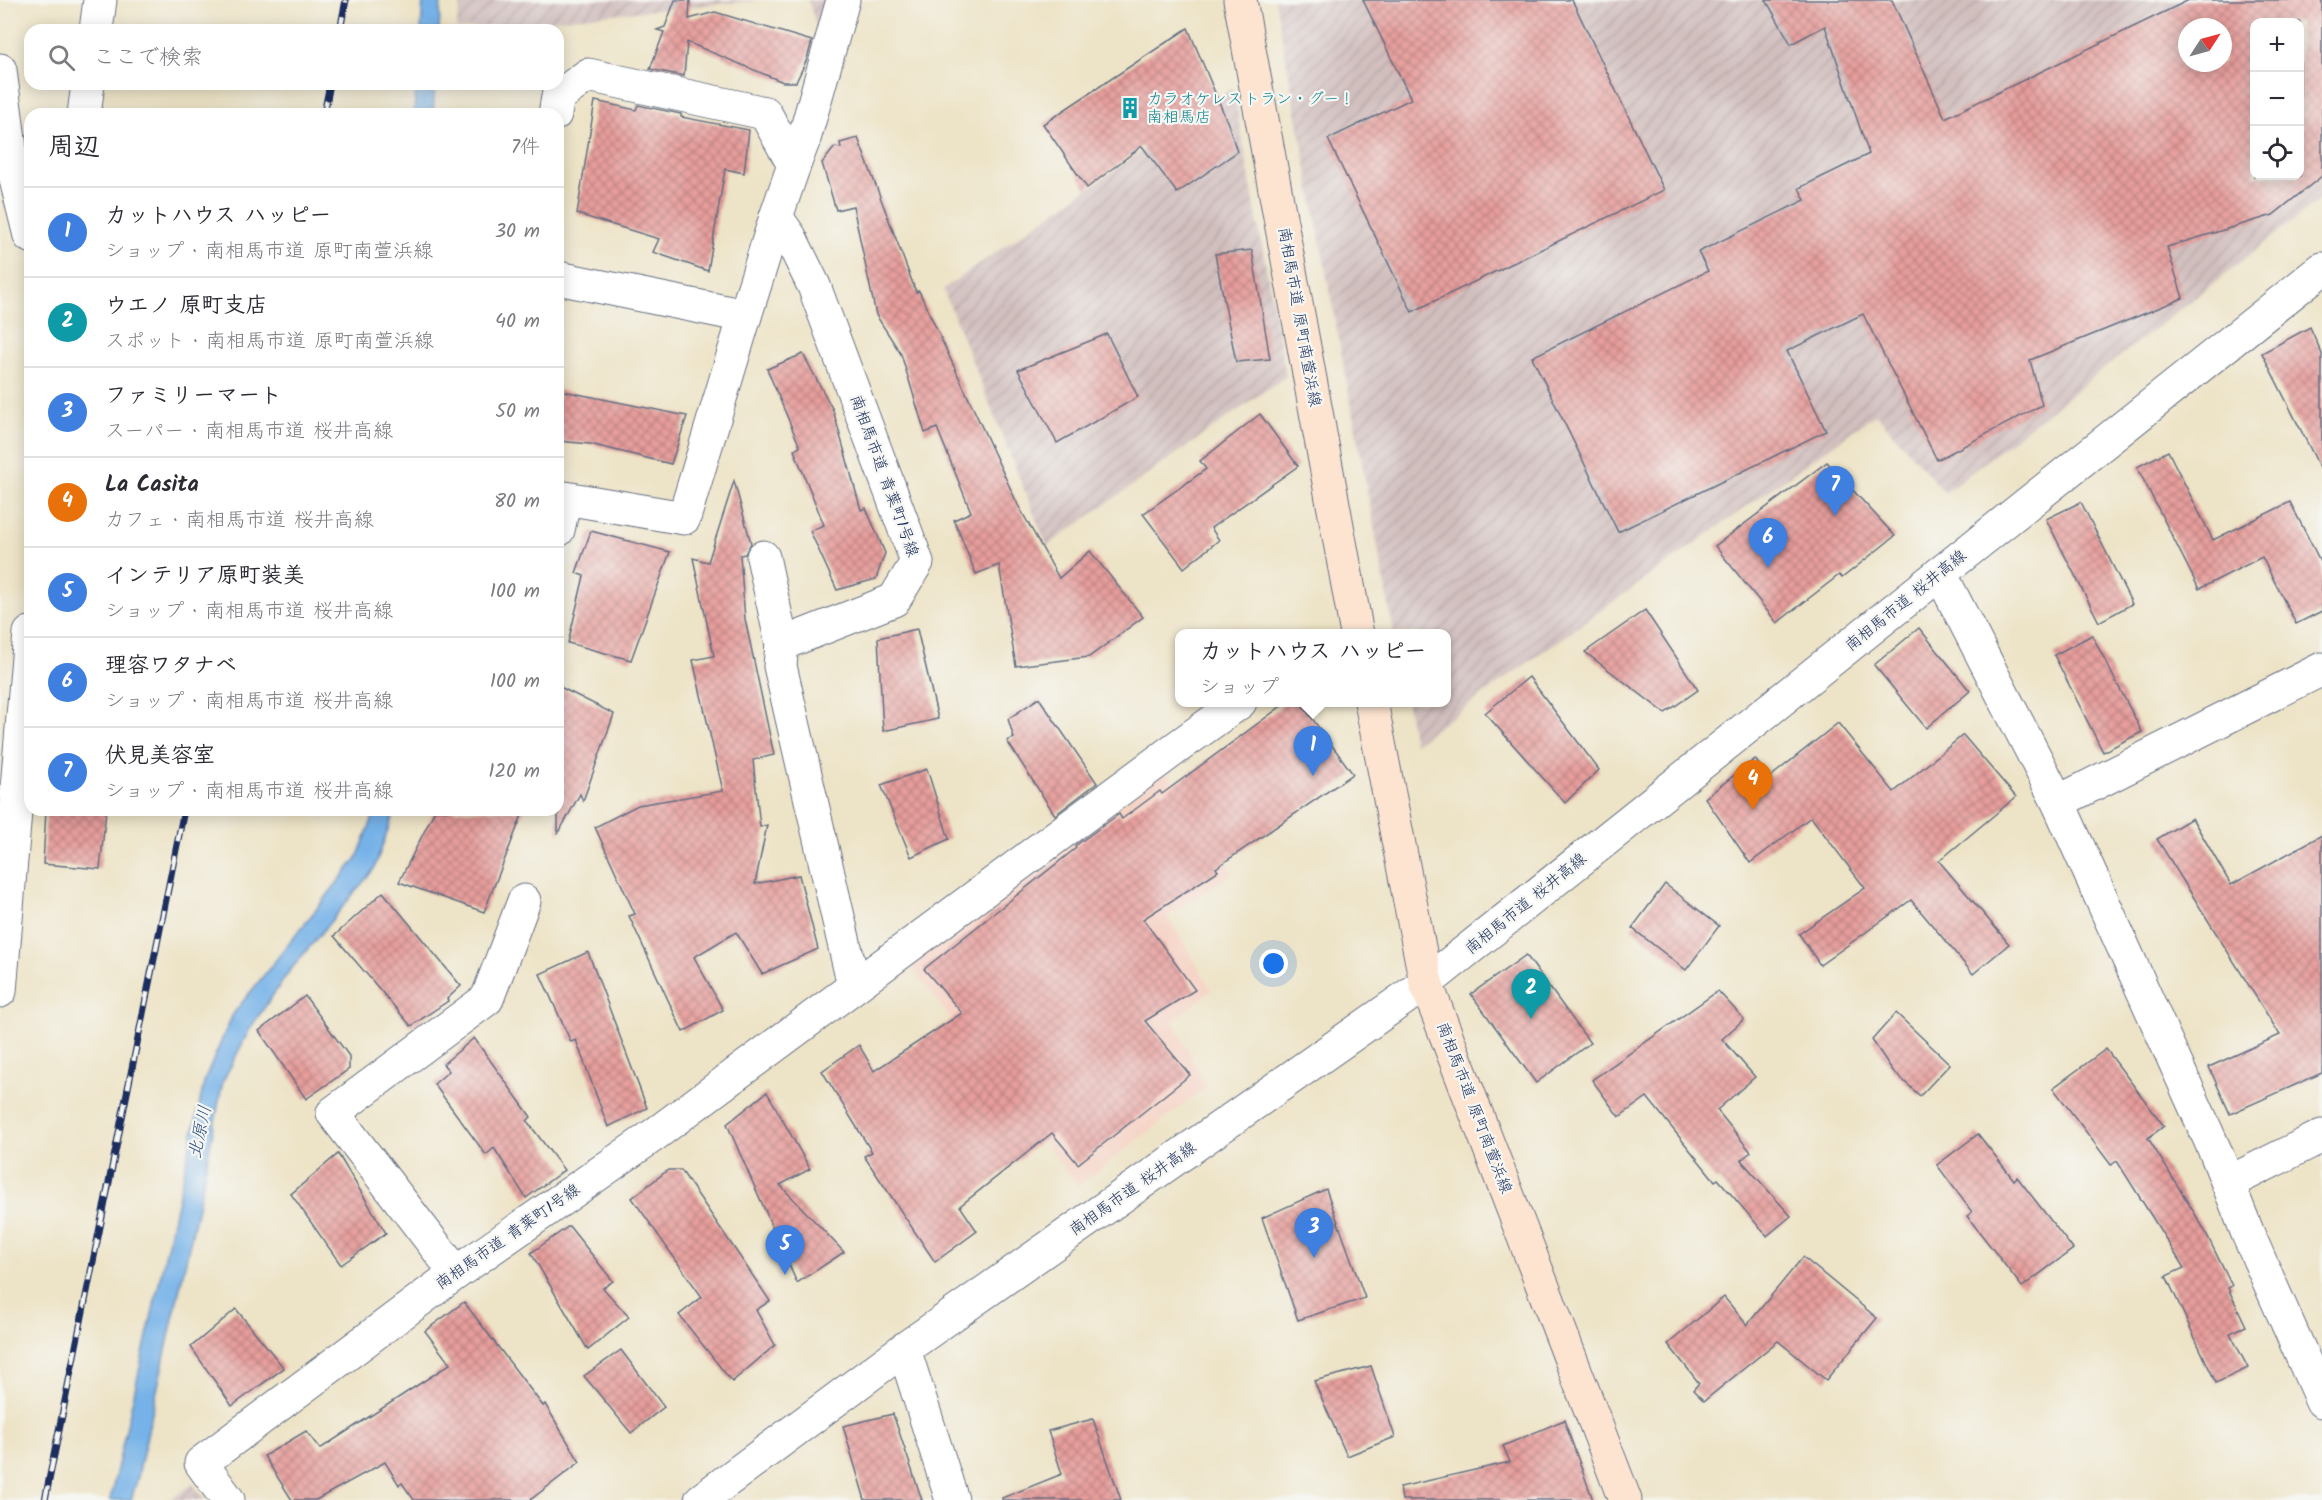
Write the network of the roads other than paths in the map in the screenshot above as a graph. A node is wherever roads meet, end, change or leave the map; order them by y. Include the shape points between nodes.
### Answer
1 (100, 0) edge
2 (843, 0) edge
3 (1240, 0) edge
4 (97, 24) edge
5 (0, 70) edge
6 (87, 90) edge
7 (85, 108) edge
8 (556, 108) edge
9 (794, 165) junction
10 (24, 212) edge
11 (776, 216) junction
12 (2322, 269) edge
13 (564, 279) edge
14 (745, 316) junction
15 (564, 503) edge
16 (763, 557) dead end
17 (1940, 573) junction
18 (1350, 629) edge
19 (782, 644) junction
20 (2322, 669) edge
21 (24, 705) edge
22 (1233, 707) edge
23 (1372, 707) edge
24 (2058, 802) junction
25 (524, 901) dead end
26 (1426, 983) junction
27 (854, 986) junction
28 (0, 991) edge
29 (2322, 1136) edge
30 (2228, 1183) junction
31 (456, 1273) junction
32 (904, 1349) junction
33 (2322, 1401) edge
34 (228, 1500) edge
35 (701, 1500) edge
36 (952, 1500) edge
37 (1625, 1500) edge

1 - 4 street
2 - 9 street
3 - 18 street, 南相馬市道 原町南萱浜線
5 - 10 street via 12,163
6 - 7 street
8 - 9 street via 558,97 588,75 765,113
9 - 11 street
11 - 14 street
11 - 19 street, 南相馬市道 青葉町1号線 via 814,286 917,562 894,600
12 - 17 street, 南相馬市道 桜井高線
13 - 14 street
14 - 15 street via 684,518 565,498
16 - 19 street
17 - 24 street
17 - 26 street, 南相馬市道 桜井高線
19 - 27 street via 780,666
20 - 24 street
21 - 28 street
22 - 27 street, 南相馬市道 青葉町1号線
23 - 26 street, 南相馬市道 原町南萱浜線
24 - 30 street
25 - 31 street via 488,999 333,1113
26 - 32 street, 南相馬市道 桜井高線
26 - 37 street, 南相馬市道 原町南萱浜線
27 - 31 street, 南相馬市道 青葉町1号線 via 654,1135
29 - 30 street
30 - 33 street
31 - 34 street, 南相馬市道 青葉町1号線 via 201,1463
32 - 35 street, 南相馬市道 桜井高線
32 - 36 street

